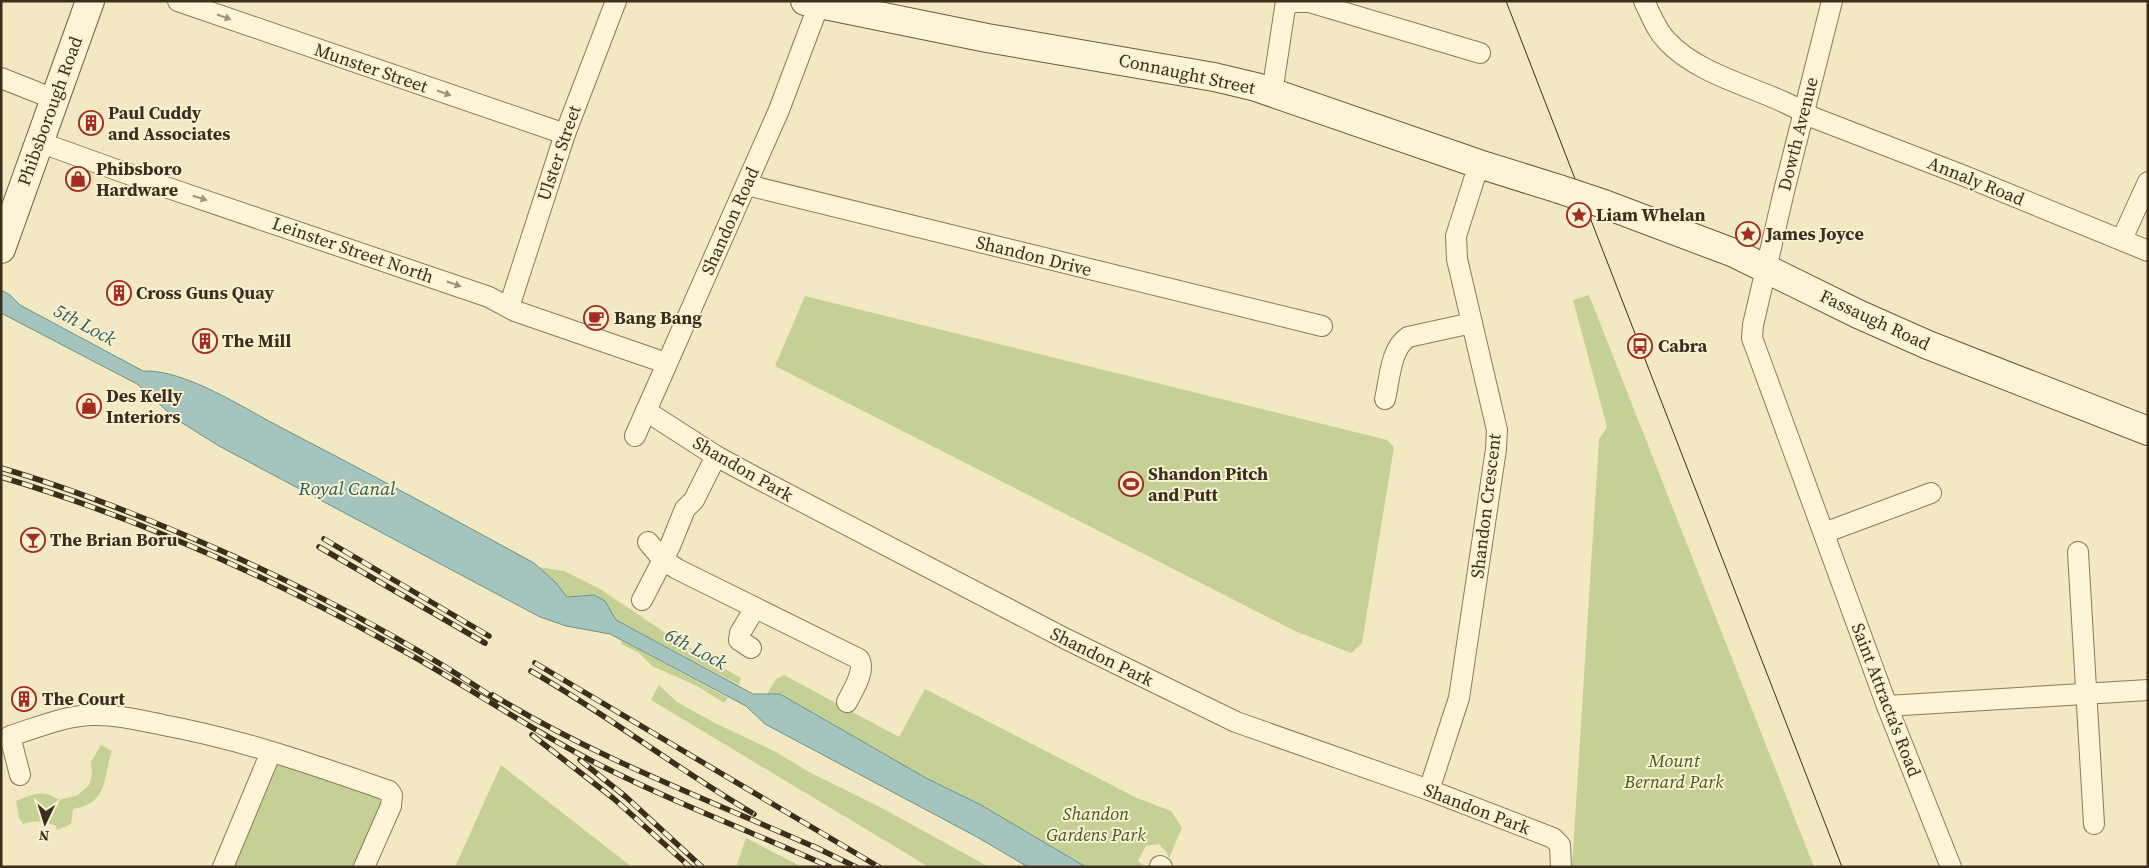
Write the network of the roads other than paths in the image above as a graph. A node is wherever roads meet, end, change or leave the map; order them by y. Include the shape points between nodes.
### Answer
1 (90, 1) edge
2 (178, 1) edge
3 (616, 1) edge
4 (1644, 1) edge
5 (1832, 1) edge
6 (812, 3) edge
7 (1286, 3) edge
8 (1480, 53) dead end
9 (1, 78) edge
10 (1272, 93) junction
11 (54, 99) junction
12 (1804, 112) junction
13 (564, 134) junction
14 (39, 142) junction
15 (1479, 164) junction
16 (2148, 182) edge
17 (747, 185) junction
18 (1604, 204) joint
19 (2122, 239) junction
20 (1, 249) edge
21 (2148, 251) edge
22 (1766, 267) junction
23 (510, 306) junction
24 (1472, 323) junction
25 (1322, 326) dead end
26 (666, 363) junction
27 (1385, 398) dead end
28 (646, 411) junction
29 (2148, 432) edge
30 (635, 436) dead end
31 (716, 456) junction
32 (1931, 493) dead end
33 (1824, 533) junction
34 (648, 542) dead end
35 (2078, 552) dead end
36 (662, 559) junction
37 (642, 600) dead end
38 (755, 608) junction
39 (751, 648) dead end
40 (2148, 690) edge
41 (2086, 694) junction
42 (847, 702) dead end
43 (1887, 706) junction
44 (271, 752) junction
45 (20, 775) dead end
46 (1429, 790) junction
47 (2094, 824) dead end
48 (223, 867) edge
49 (364, 867) edge
50 (1560, 867) edge
51 (1951, 867) edge

1 - 11 street, Phibsborough Road
2 -> 13 street, Munster Street
3 - 13 street, Ulster Street
4 - 12 street, Annaly Road via 1667,41 1687,58
5 - 12 street, Dowth Avenue
6 - 10 street, Connaught Street via 987,38 1214,77
6 - 17 street, Shandon Road via 779,110
7 - 8 street via 1309,2
7 - 10 street
9 - 11 street
10 - 15 street, Connaught Street
11 - 14 street, Phibsborough Road
12 - 19 street, Annaly Road
12 - 22 street, Dowth Avenue
13 - 23 street, Ulster Street
14 - 20 street, Phibsborough Road
14 -> 23 street, Leinster Street North via 489,296
15 - 18 street, Connaught Street, bridge
15 - 24 street, Shandon Crescent via 1456,236 1457,259
16 - 19 street
17 - 25 street, Shandon Drive
17 - 26 street, Shandon Road
18 - 22 street, Fassaugh Road
19 - 21 street, Annaly Road
22 - 29 street, Fassaugh Road via 1928,345
22 - 33 street, Saint Attracta's Road via 1752,338
23 - 26 street, Leinster Street North via 515,311
24 - 27 street via 1408,338 1400,343
24 - 46 street, Shandon Crescent via 1497,430 1496,448 1459,698
26 - 28 street, Shandon Road
28 - 30 street, Shandon Road
28 - 31 street, Shandon Park
31 - 36 street via 694,500 685,509
31 - 46 street, Shandon Park via 1066,639 1236,722
32 - 33 street
33 - 43 street, Saint Attracta's Road
34 - 36 street
35 - 41 street
36 - 37 street
36 - 38 street
38 - 39 street via 738,640
38 - 42 street via 859,659 861,671
40 - 41 street
41 - 43 street
41 - 47 street
43 - 51 street, Saint Attracta's Road
44 - 45 street via 204,732 121,717 90,715 10,736
44 - 48 street
44 - 49 street via 390,791 391,806
46 - 50 street, Shandon Park via 1553,838 1560,845

